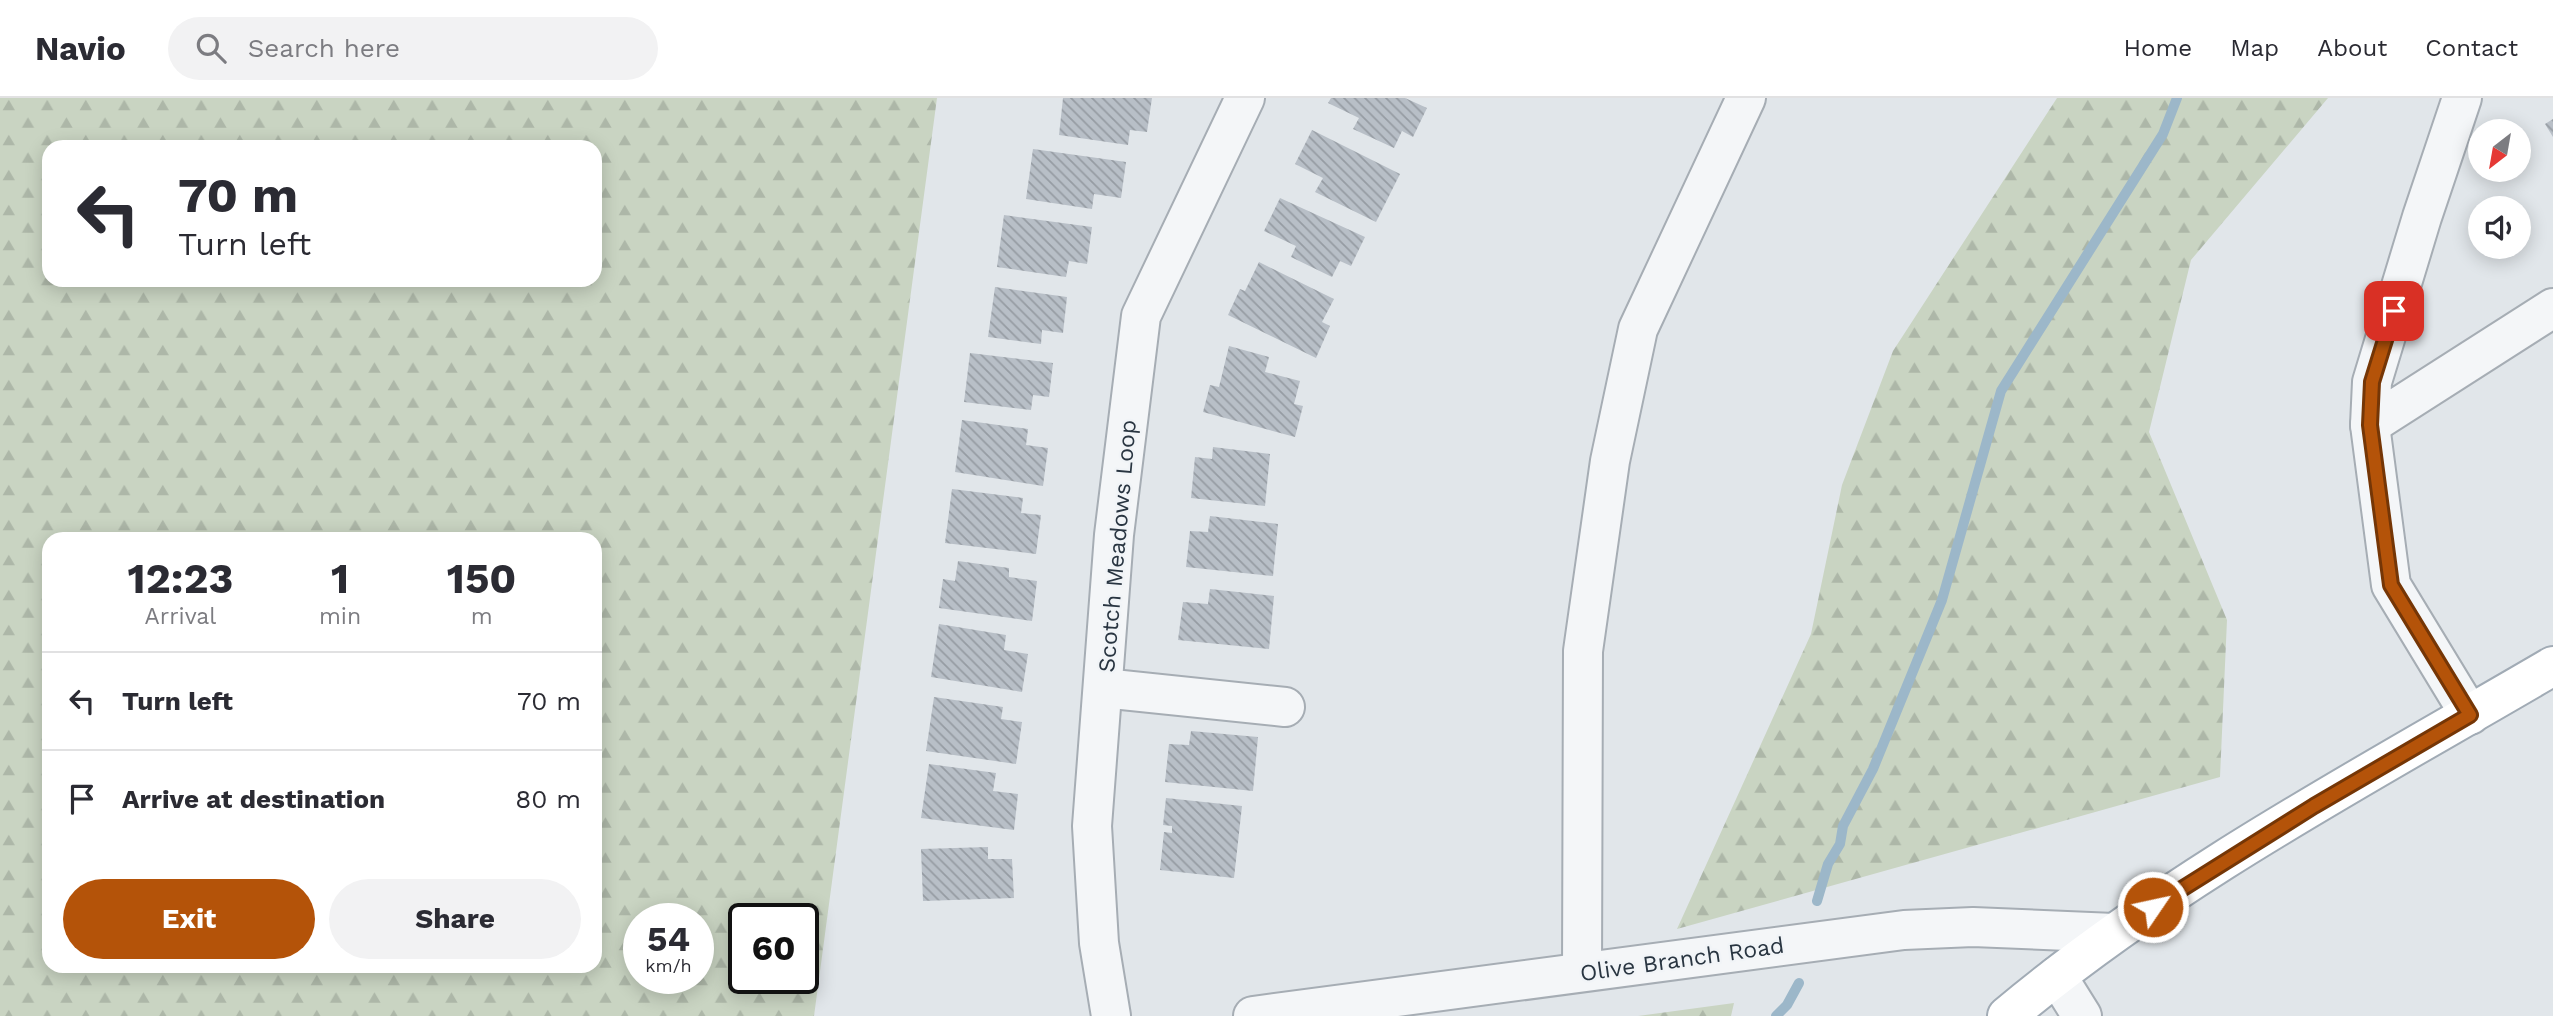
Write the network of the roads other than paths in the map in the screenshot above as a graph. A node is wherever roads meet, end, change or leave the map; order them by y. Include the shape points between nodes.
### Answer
1 (1245, 98) edge
2 (1746, 98) edge
3 (2462, 98) edge
4 (2553, 308) edge
5 (2370, 425) junction
6 (2553, 666) edge
7 (1103, 688) junction
8 (1286, 707) dead end
9 (2470, 715) junction
10 (2114, 933) junction
11 (1582, 972) junction
12 (2057, 976) junction
13 (1111, 1016) edge
14 (1253, 1016) edge
15 (2007, 1016) edge
16 (2082, 1016) edge

1 - 7 street, Scotch Meadows Loop via 1141,316 1114,536
2 - 11 street via 1638,329 1610,461 1583,651
3 - 5 street via 2372,382
4 - 5 street
5 - 9 street via 2391,585
6 - 9 main road
7 - 8 street
7 - 13 street, Scotch Meadows Loop via 1093,826 1099,943
9 - 10 main road via 2213,868
10 - 11 street, Olive Branch Road via 1973,927 1904,930
10 - 12 main road
11 - 14 street, Olive Branch Road
12 - 15 main road
12 - 16 street

